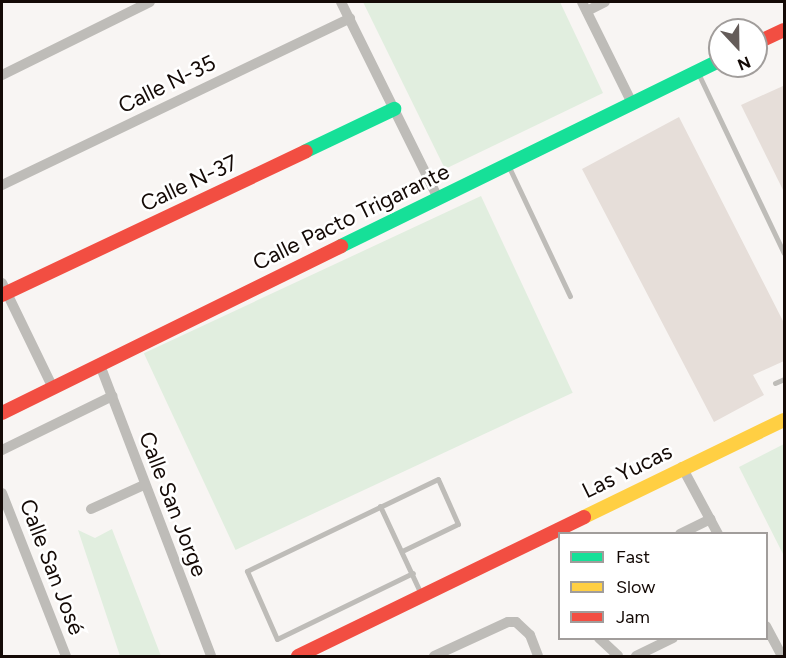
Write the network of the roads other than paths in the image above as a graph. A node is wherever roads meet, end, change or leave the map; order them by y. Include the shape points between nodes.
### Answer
1 (150, 2) edge
2 (342, 2) edge
3 (606, 2) edge
4 (584, 6) edge
5 (350, 18) junction
6 (784, 30) edge
7 (768, 37) edge
8 (708, 66) edge
9 (698, 71) junction
10 (2, 75) edge
11 (632, 103) junction
12 (394, 109) junction
13 (508, 164) junction
14 (2, 185) edge
15 (438, 198) junction
16 (784, 253) edge
17 (3, 290) edge
18 (570, 296) dead end
19 (100, 365) junction
20 (784, 379) edge
21 (775, 383) dead end
22 (53, 388) junction
23 (112, 396) junction
24 (2, 413) edge
25 (784, 420) edge
26 (2, 450) edge
27 (682, 467) junction
28 (144, 485) junction
29 (2, 493) edge
30 (380, 506) junction
31 (91, 509) dead end
32 (711, 519) junction
33 (684, 532) edge
34 (717, 532) edge
35 (402, 551) junction
36 (412, 573) junction
37 (422, 596) junction
38 (768, 630) edge
39 (600, 640) edge
40 (671, 640) edge
41 (66, 657) edge
42 (211, 657) edge
43 (298, 657) edge
44 (434, 657) edge
45 (538, 657) edge
46 (618, 657) edge
47 (636, 657) edge
48 (782, 657) edge

1 - 10 street
2 - 5 street
3 - 4 street
4 - 11 street
5 - 12 street
5 - 14 street, Calle N-35
6 - 7 street
8 - 9 street, Calle Pacto Trigarante
9 - 11 street, Calle Pacto Trigarante
9 - 16 lane
11 - 13 street, Calle Pacto Trigarante
12 - 15 street
12 - 17 street, Calle N-37
13 - 15 street, Calle Pacto Trigarante
13 - 18 lane
15 - 19 street, Calle Pacto Trigarante
17 - 22 street
19 - 22 street, Calle Pacto Trigarante
19 - 23 street, Calle San Jorge
20 - 21 lane
22 - 24 street, Calle Pacto Trigarante
23 - 26 street
23 - 28 street, Calle San Jorge
25 - 27 street, Las Yucas
27 - 32 street
27 - 37 street, Las Yucas
28 - 31 street
28 - 42 street, Calle San Jorge
29 - 41 street, Calle San José
30 - 35 lane
30 - 35 lane via 438,479 458,524
30 - 36 lane via 247,571 277,639
32 - 33 street
32 - 34 street
35 - 36 lane
36 - 37 lane
37 - 43 street, Las Yucas
38 - 48 street
39 - 46 street
40 - 47 street
44 - 45 street via 508,622 524,627

